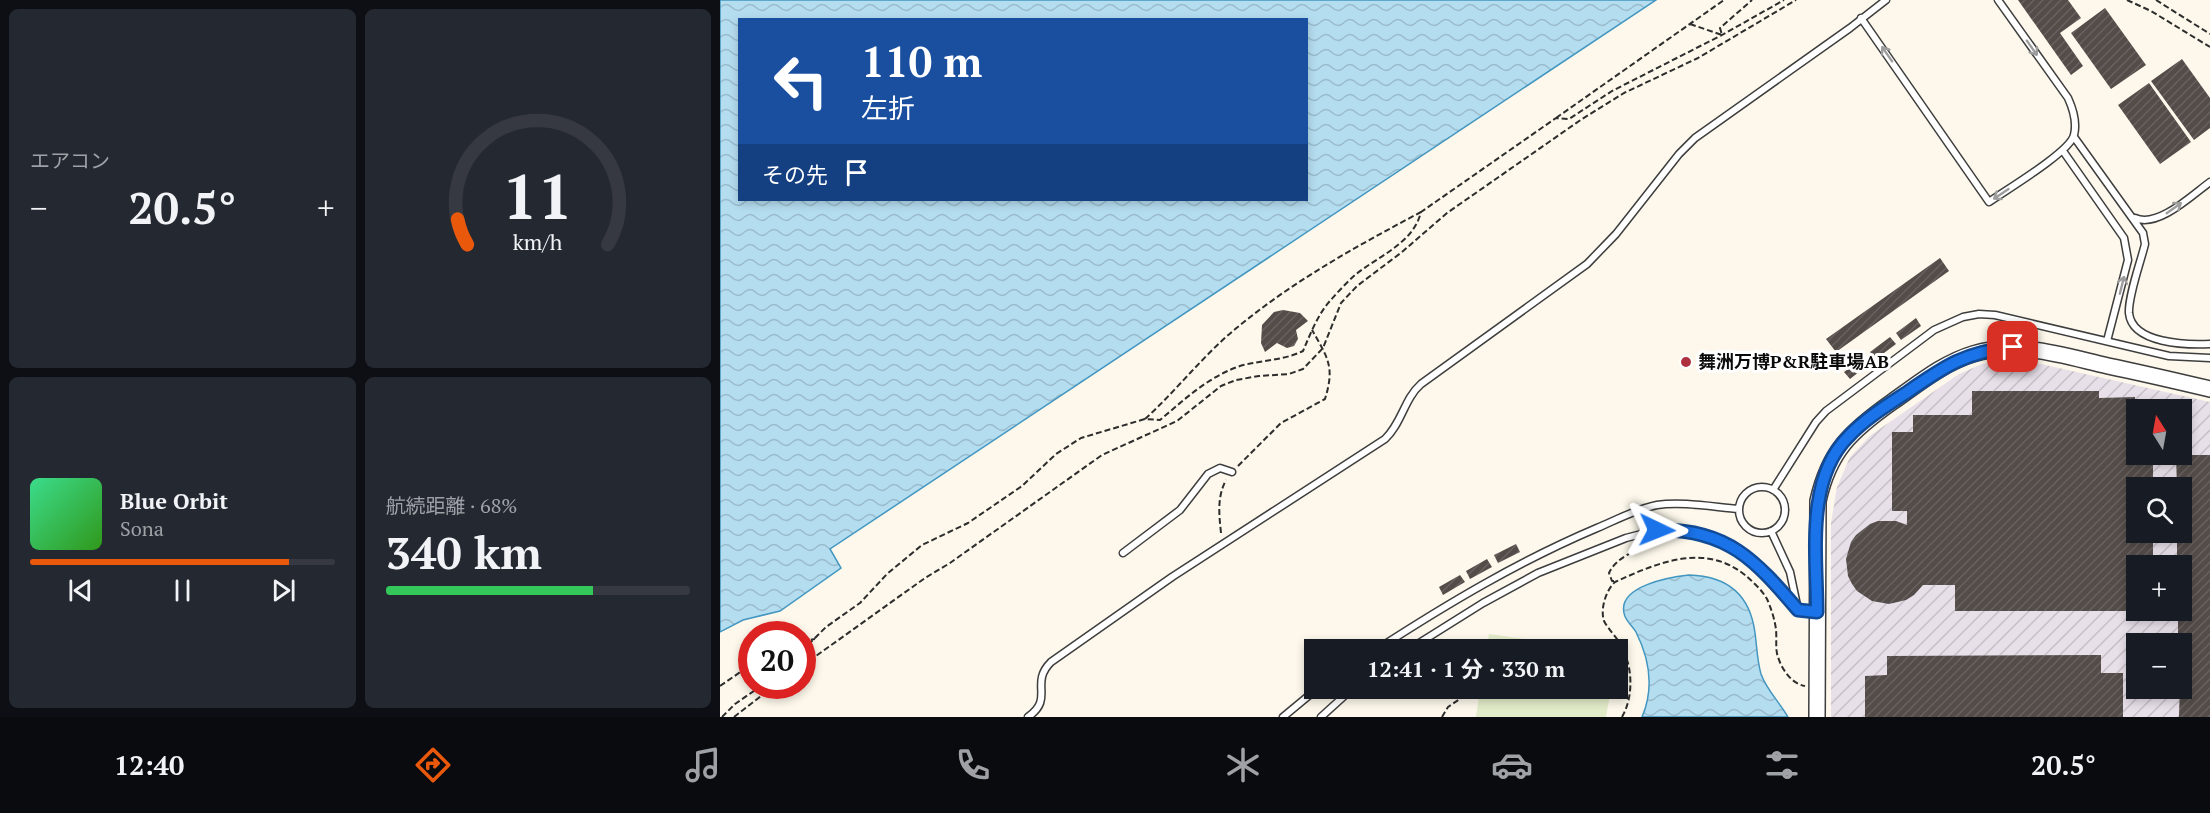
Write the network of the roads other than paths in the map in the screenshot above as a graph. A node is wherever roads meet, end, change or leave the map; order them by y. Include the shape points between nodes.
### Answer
1 (1886, 0) edge
2 (1998, 0) edge
3 (1862, 18) junction
4 (2074, 137) junction
5 (2063, 152) junction
6 (2210, 182) edge
7 (2134, 218) junction
8 (2107, 341) junction
9 (2210, 345) edge
10 (2210, 358) edge
11 (2210, 389) edge
12 (1232, 472) road end
13 (1773, 490) junction
14 (1739, 509) junction
15 (1771, 531) junction
16 (1123, 553) dead end
17 (1798, 610) junction
18 (1817, 612) junction
19 (1393, 639) edge
20 (1426, 639) edge
21 (1305, 699) edge
22 (1341, 699) edge
23 (1028, 717) edge
24 (1283, 717) edge
25 (1321, 717) edge
26 (1817, 717) edge

1 - 3 lane
2 -> 4 lane via 2068,98 2074,116
5 -> 3 lane via 1989,202
3 - 23 lane via 1686,146 1604,248 1566,280 1421,384 1385,439 1172,577 1051,662 1040,679 1040,706
4 - 5 lane
4 - 7 lane
8 -> 5 lane via 2128,260 2127,248 2118,229
7 -> 6 lane via 2160,218
7 - 9 lane via 2145,244 2130,303 2133,325 2146,336 2164,341
8 - 10 lane via 2169,356
8 - 13 lane via 1995,315 1979,314 1949,322 1826,411
11 - 18 street via 2013,347 1974,353 1942,367 1864,421 1846,438 1827,469 1818,501
12 - 16 lane via 1220,468 1208,474 1180,510
13 - 14 lane via 1751,490
13 - 15 lane via 1783,501 1784,515
14 - 15 lane via 1742,522 1752,531
14 - 19 lane via 1665,505 1647,508 1484,582
15 - 17 lane via 1790,572
17 - 18 lane
17 - 20 lane via 1747,557 1713,538 1657,530 1626,538 1538,573
18 - 26 street
21 - 24 lane
22 - 25 lane

